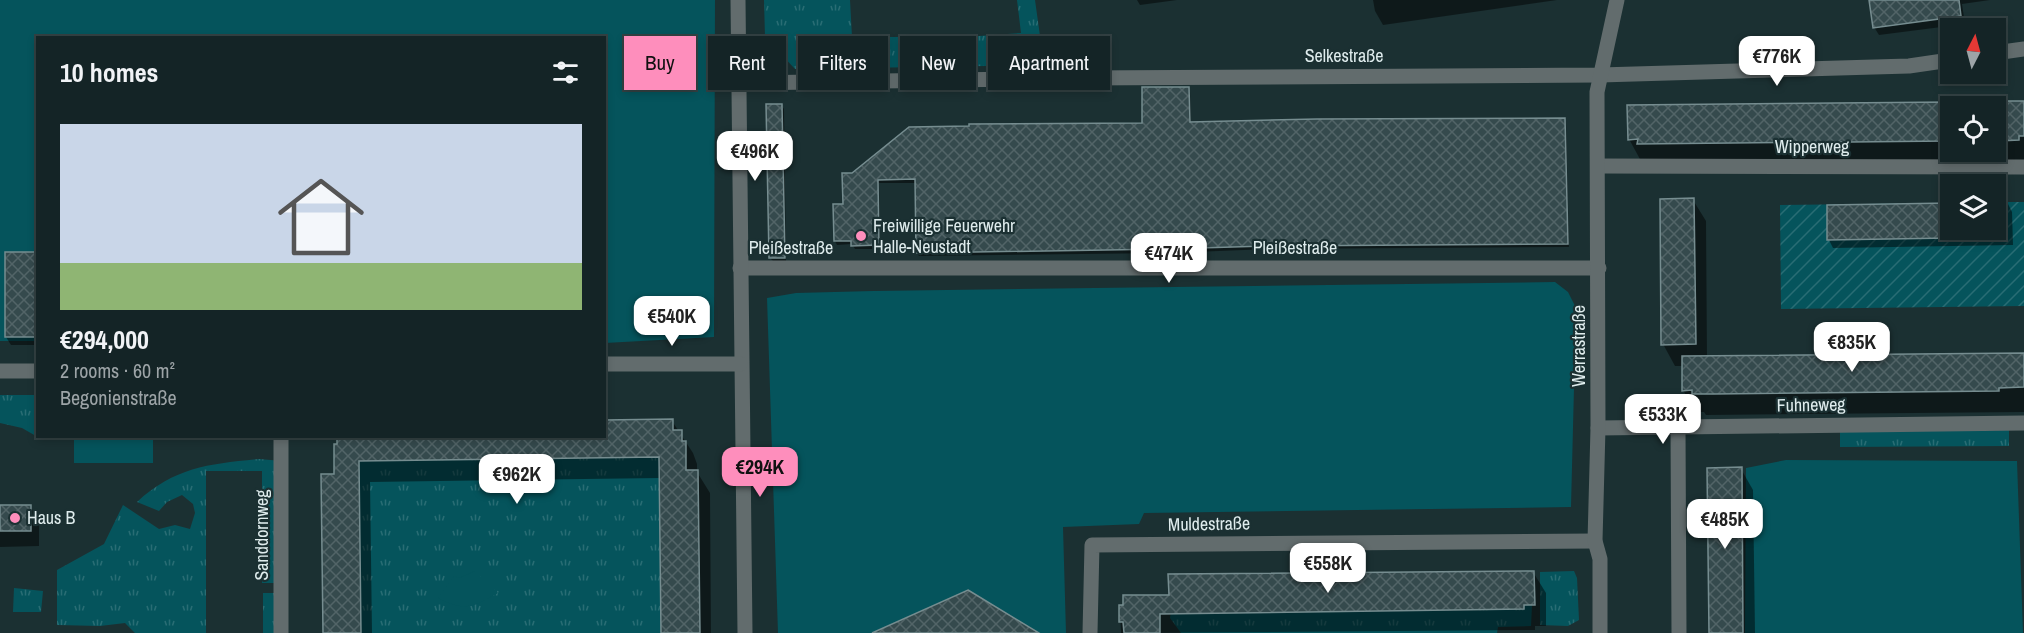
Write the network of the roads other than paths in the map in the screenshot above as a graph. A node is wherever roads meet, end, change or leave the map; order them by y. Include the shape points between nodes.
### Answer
1 (738, 0) edge
2 (1617, 0) edge
3 (738, 36) edge
4 (2024, 49) edge
5 (2006, 51) edge
6 (1940, 61) edge
7 (1600, 75) junction
8 (786, 82) edge
9 (738, 90) edge
10 (1599, 166) junction
11 (2024, 167) edge
12 (740, 268) junction
13 (1599, 268) junction
14 (606, 364) edge
15 (740, 364) junction
16 (36, 370) edge
17 (0, 371) edge
18 (2024, 423) edge
19 (1598, 428) junction
20 (1678, 428) junction
21 (281, 438) edge
22 (1595, 541) junction
23 (281, 633) edge
24 (745, 633) edge
25 (1090, 633) edge
26 (1600, 633) edge
27 (1679, 633) edge

1 - 3 street
2 - 7 street, Werrastraße
4 - 5 street
6 - 7 street, Selkestraße via 1909,66
7 - 8 street, Selkestraße
7 - 10 street, Werrastraße
9 - 12 street
10 - 11 street, Wipperweg
10 - 13 street, Werrastraße
12 - 13 street, Pleißestraße
12 - 15 street
13 - 19 street, Werrastraße
14 - 15 street
15 - 24 street
16 - 17 street
18 - 20 street, Fuhneweg
19 - 20 street, Fuhneweg
19 - 22 street, Werrastraße
20 - 27 street
21 - 23 street, Sanddornweg
22 - 25 street, Muldestraße via 1092,545
22 - 26 street, Werrastraße via 1600,559

